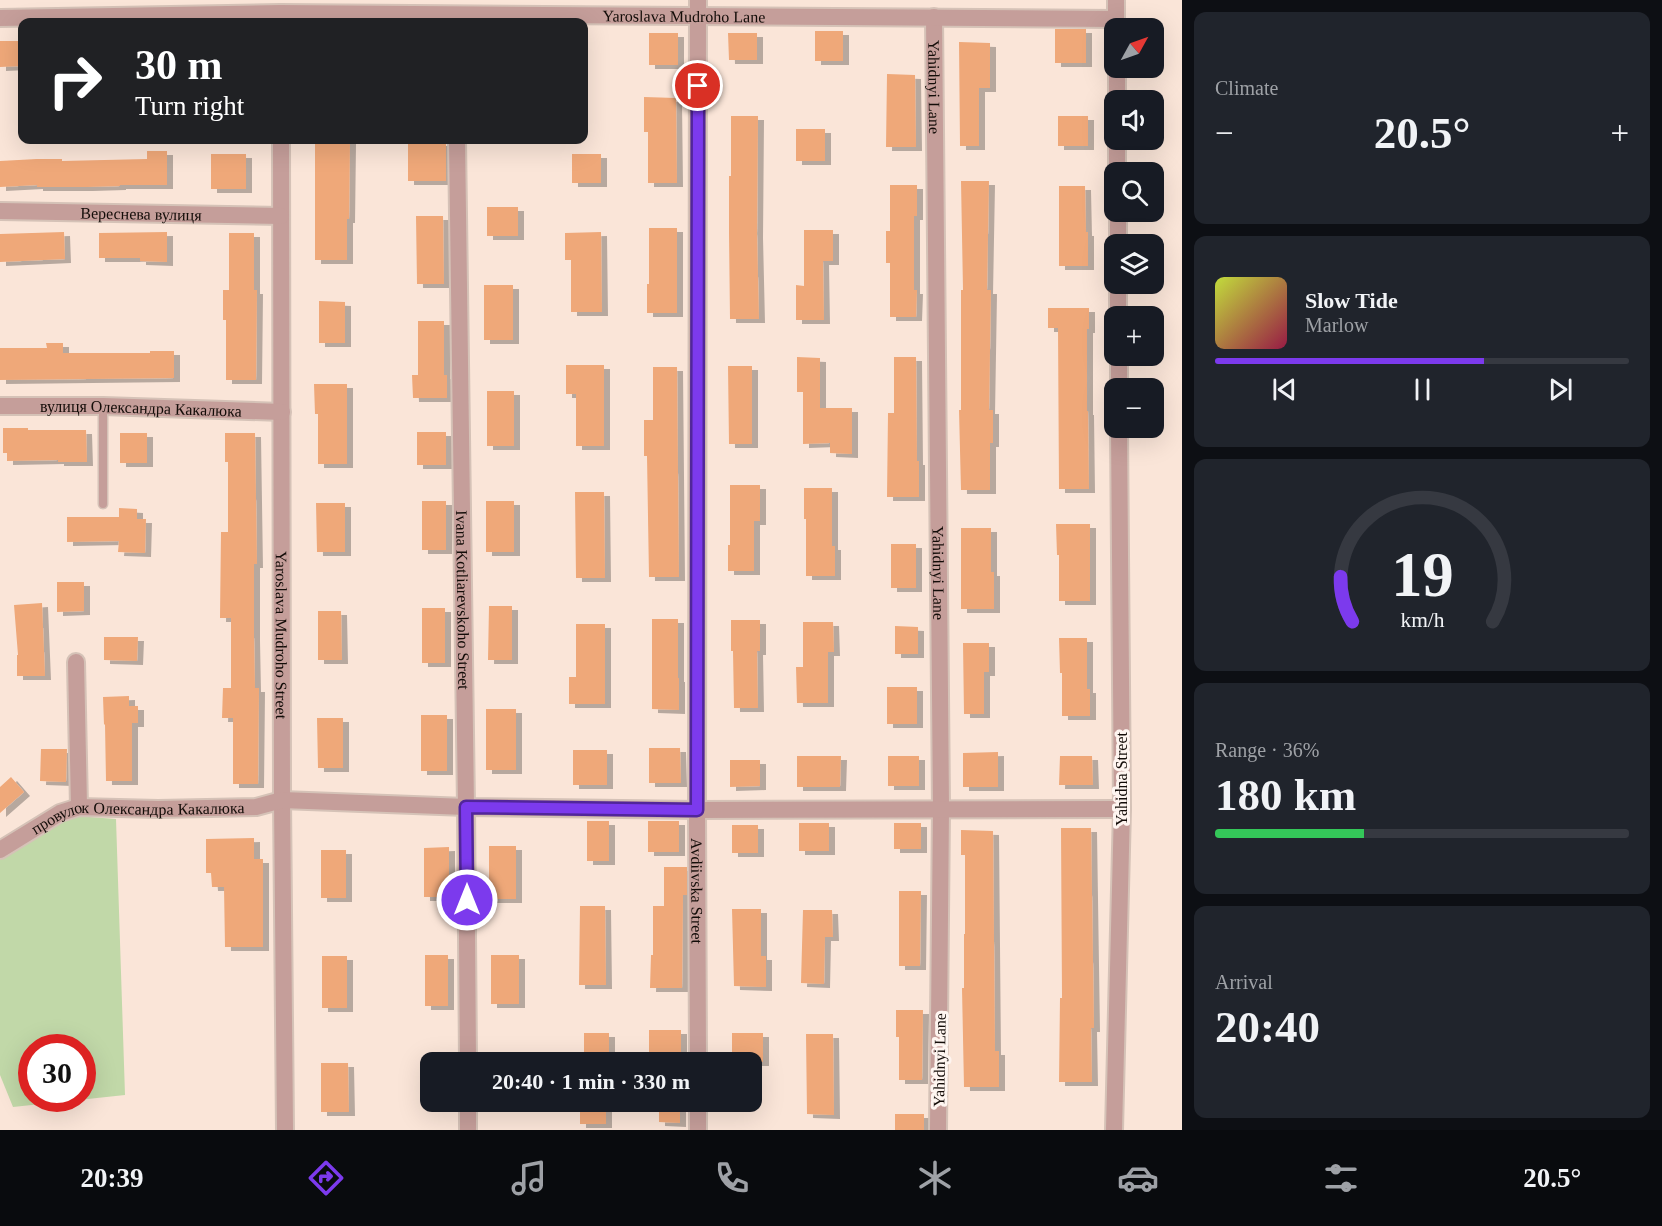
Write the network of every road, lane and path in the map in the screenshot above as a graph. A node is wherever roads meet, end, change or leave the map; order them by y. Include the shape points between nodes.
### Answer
1 (1116, 0) edge
2 (698, 8) edge
3 (280, 12) edge
4 (934, 17) junction
5 (0, 18) edge
6 (455, 18) edge
7 (1116, 18) edge
8 (1104, 24) edge
9 (281, 144) edge
10 (457, 144) edge
11 (0, 211) edge
12 (281, 216) junction
13 (0, 406) edge
14 (103, 406) junction
15 (282, 412) junction
16 (1119, 438) edge
17 (103, 504) dead end
18 (76, 662) dead end
19 (282, 800) junction
20 (79, 807) junction
21 (466, 807) junction
22 (941, 808) junction
23 (1122, 809) junction
24 (697, 810) junction
25 (0, 850) edge
26 (468, 1052) edge
27 (698, 1052) edge
28 (468, 1112) edge
29 (698, 1112) edge
30 (285, 1130) edge
31 (468, 1130) edge
32 (698, 1130) edge
33 (938, 1130) edge
34 (1114, 1130) edge

1 - 7 street
2 - 4 street, Yaroslava Mudroho Lane
2 - 6 street, Yaroslava Mudroho Lane
2 - 24 street, Avdiivska Street
3 - 5 street, Yaroslava Mudroho Lane
3 - 6 street, Yaroslava Mudroho Lane
4 - 8 street, Yaroslava Mudroho Lane
4 - 22 street, Yahidnyi Lane
9 - 12 street, Yaroslava Mudroho Street
10 - 21 street, Ivana Kotliarevskoho Street
11 - 12 street, Вереснева вулиця
12 - 15 street, Yaroslava Mudroho Street
13 - 14 street, вулиця Олександра Какалюка
14 - 15 street, вулиця Олександра Какалюка
14 - 17 lane
15 - 19 street, Yaroslava Mudroho Street
16 - 23 street, Yahidna Street
18 - 20 street
19 - 20 street, провулок Олександра Какалюка via 256,807
19 - 21 street, провулок Олександра Какалюка
19 - 30 street, Yaroslava Mudroho Street
20 - 25 street, провулок Олександра Какалюка via 60,813
21 - 24 street, провулок Олександра Какалюка
21 - 26 street, Ivana Kotliarevskoho Street
22 - 23 street, провулок Олександра Какалюка
22 - 24 street, провулок Олександра Какалюка
22 - 33 street, Yahidnyi Lane
23 - 34 street, Yahidna Street
24 - 27 street, Avdiivska Street
28 - 31 street
29 - 32 street

